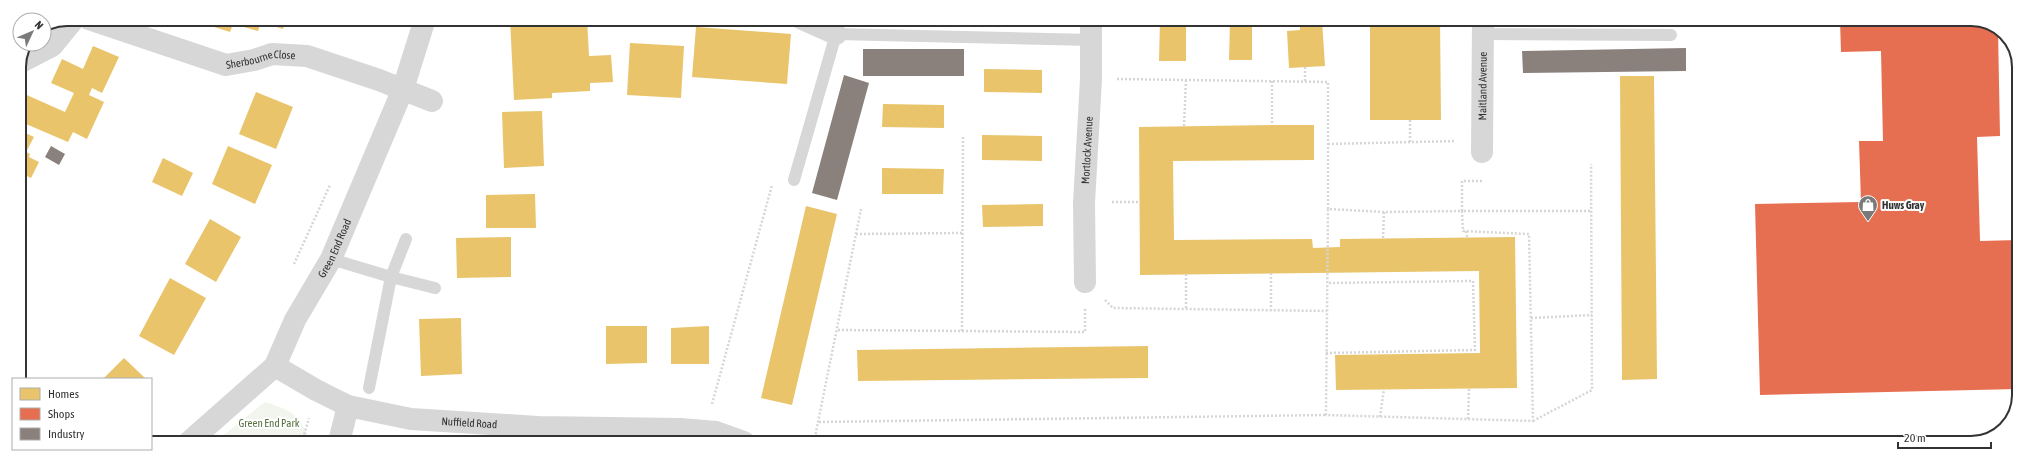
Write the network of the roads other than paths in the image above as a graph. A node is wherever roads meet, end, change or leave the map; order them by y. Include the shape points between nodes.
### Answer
1 (68, 26) edge
2 (110, 26) edge
3 (423, 26) edge
4 (818, 26) edge
5 (1483, 27) edge
6 (1091, 30) edge
7 (836, 34) junction
8 (1671, 35) dead end
9 (27, 59) edge
10 (403, 89) junction
11 (432, 101) dead end
12 (1482, 147) road end
13 (794, 180) dead end
14 (406, 239) dead end
15 (332, 259) junction
16 (391, 277) junction
17 (1085, 282) road end
18 (435, 288) dead end
19 (275, 366) junction
20 (368, 388) dead end
21 (348, 406) junction
22 (197, 436) edge
23 (340, 436) edge
24 (727, 436) edge

1 - 9 street via 52,46
2 - 10 street, Sherbourne Close via 226,65 272,54 307,56
3 - 10 street, Green End Road
4 - 7 street
5 - 8 lane
5 - 12 street, Maitland Avenue
6 - 7 lane
6 - 17 street, Mortlock Avenue via 1084,203
7 - 13 lane
10 - 11 street, Sherbourne Close
10 - 15 street, Green End Road
14 - 16 lane
15 - 16 lane
15 - 19 street, Green End Road via 295,320
16 - 18 lane
16 - 20 lane
19 - 21 street, Nuffield Road
19 - 22 street, Green End Road
21 - 23 street
21 - 24 street, Nuffield Road via 411,419 538,427 704,431

